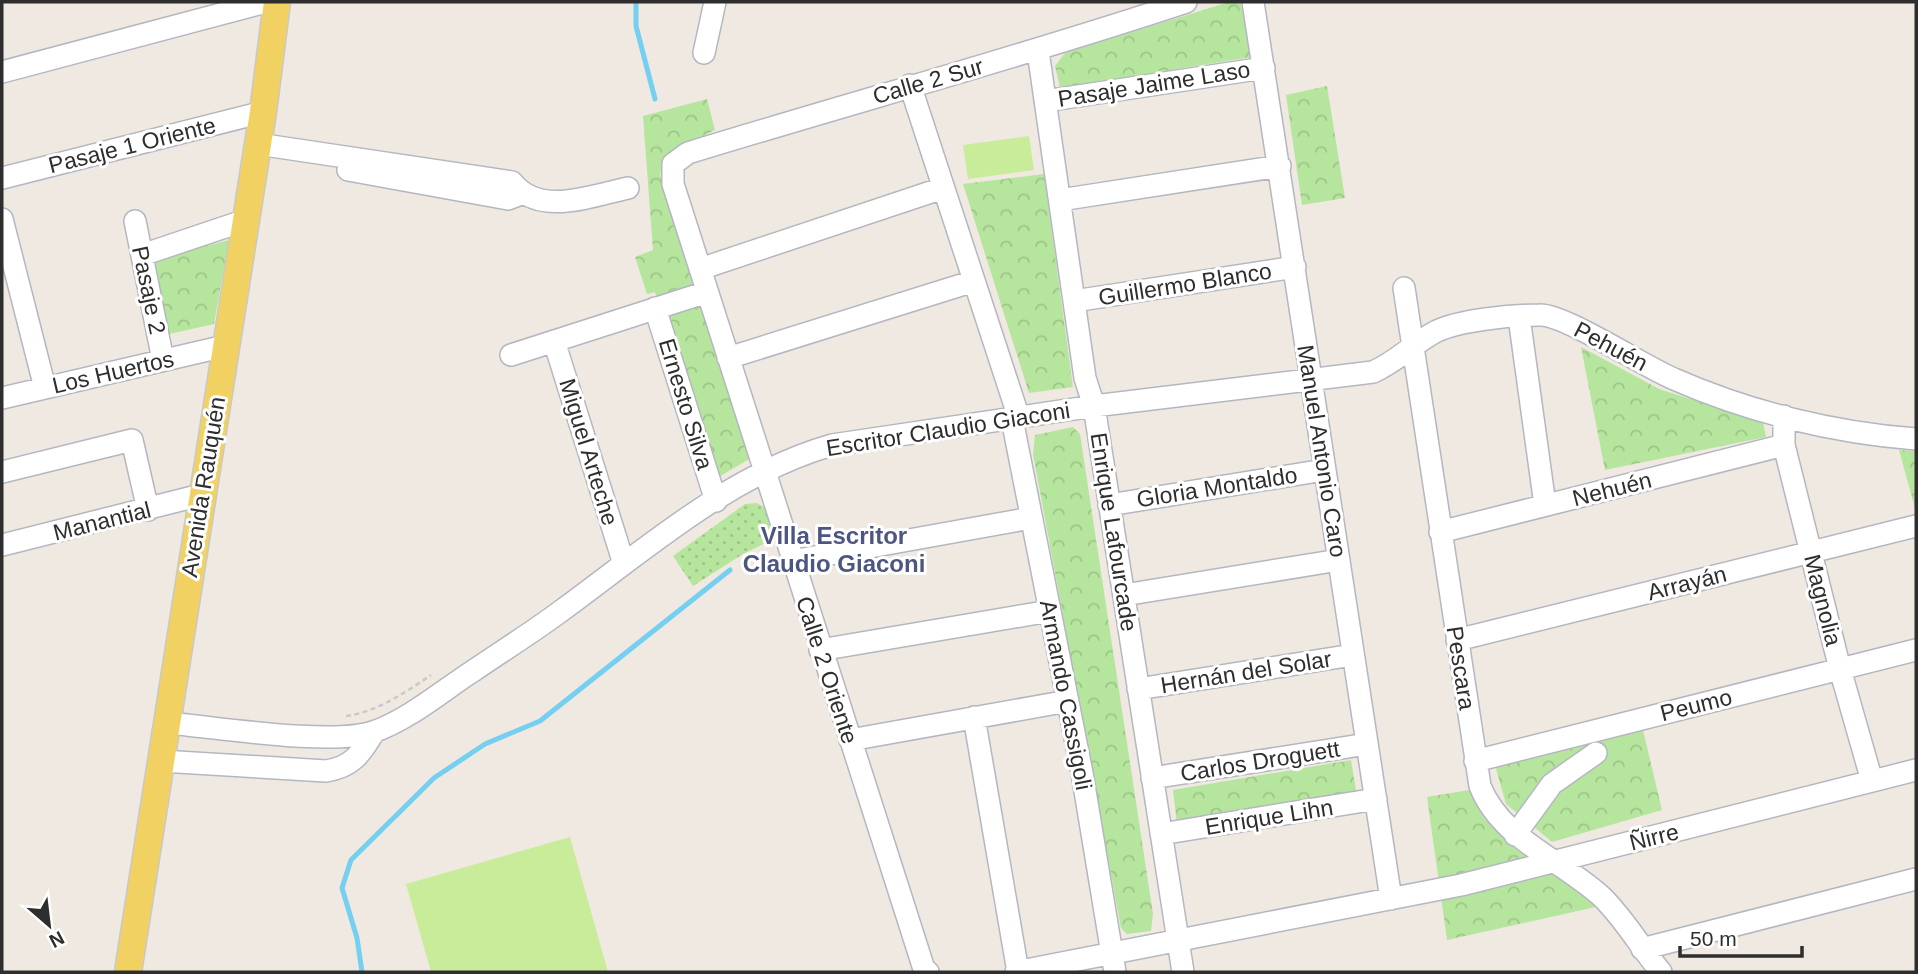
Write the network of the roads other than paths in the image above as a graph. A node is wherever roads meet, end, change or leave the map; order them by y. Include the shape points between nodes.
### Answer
1 (266, 2) edge
2 (277, 2) edge
3 (715, 2) edge
4 (1186, 2) edge
5 (1253, 2) edge
6 (1038, 51) junction
7 (704, 53) dead end
8 (1264, 68) junction
9 (2, 72) edge
10 (910, 85) junction
11 (1045, 101) junction
12 (263, 112) junction
13 (257, 150) junction
14 (673, 164) joint
15 (1280, 166) junction
16 (2, 178) edge
17 (628, 188) dead end
18 (943, 188) junction
19 (1060, 200) junction
20 (2, 219) edge
21 (246, 220) junction
22 (135, 221) dead end
23 (142, 255) junction
24 (1295, 267) junction
25 (700, 269) junction
26 (974, 281) junction
27 (1404, 288) dead end
28 (707, 292) junction
29 (1074, 300) junction
30 (655, 308) junction
31 (1519, 317) junction
32 (554, 341) junction
33 (225, 346) junction
34 (1412, 350) junction
35 (511, 355) dead end
36 (728, 358) junction
37 (163, 360) junction
38 (1310, 379) junction
39 (45, 388) junction
40 (2, 398) edge
41 (1094, 407) junction
42 (1784, 416) junction
43 (1015, 418) junction
44 (1916, 439) edge
45 (1784, 445) junction
46 (1324, 470) junction
47 (2, 472) edge
48 (764, 472) junction
49 (201, 495) junction
50 (716, 501) junction
51 (1109, 505) junction
52 (1545, 505) junction
53 (148, 510) junction
54 (1031, 518) junction
55 (1916, 526) edge
56 (1440, 532) junction
57 (2, 545) edge
58 (1811, 552) junction
59 (1339, 560) junction
60 (792, 561) junction
61 (624, 564) junction
62 (1124, 595) junction
63 (1050, 611) junction
64 (1457, 640) junction
65 (820, 650) junction
66 (1916, 650) edge
67 (1353, 655) junction
68 (1840, 669) junction
69 (1138, 690) junction
70 (1068, 701) junction
71 (974, 718) junction
72 (166, 723) junction
73 (374, 732) junction
74 (850, 740) junction
75 (1367, 744) junction
76 (1596, 753) dead end
77 (161, 761) junction
78 (1475, 761) junction
79 (1916, 770) edge
80 (1152, 778) junction
81 (1872, 781) junction
82 (1376, 799) junction
83 (1161, 834) junction
84 (1515, 835) junction
85 (1558, 861) junction
86 (1916, 879) edge
87 (1391, 900) junction
88 (1178, 940) junction
89 (1642, 948) junction
90 (1114, 963) edge
91 (128, 972) edge
92 (928, 972) edge
93 (1017, 972) edge
94 (1183, 972) edge
95 (1661, 972) edge

1 - 9 street
2 - 12 main road, Avenida Rauquén
3 - 7 street
4 - 6 street, Calle 2 Sur
5 - 8 street, Manuel Antonio Caro
6 - 10 street, Calle 2 Sur
6 - 11 street, Enrique Lafourcade
8 - 11 street, Pasaje Jaime Laso
8 - 15 street, Manuel Antonio Caro
10 - 14 street, Calle 2 Sur via 688,153
10 - 18 street, Armando Cassigoli
11 - 19 street, Enrique Lafourcade
12 - 13 main road, Avenida Rauquén
12 - 16 street, Pasaje 1 Oriente
13 - 17 street via 439,178 512,182 521,194 563,203
13 - 21 main road, Avenida Rauquén
14 - 25 street, Calle 2 Oriente via 673,184
15 - 19 street
15 - 24 street, Manuel Antonio Caro
18 - 25 street
18 - 26 street, Armando Cassigoli
19 - 29 street, Enrique Lafourcade
20 - 39 street
21 - 23 street
21 - 33 main road, Avenida Rauquén
22 - 23 street, Pasaje 2
23 - 37 street, Pasaje 2
24 - 29 street, Guillermo Blanco
24 - 38 street, Manuel Antonio Caro
25 - 28 street, Calle 2 Oriente
26 - 36 street
26 - 43 street, Armando Cassigoli
27 - 34 street, Pescara
28 - 30 street
28 - 36 street, Calle 2 Oriente
29 - 41 street, Enrique Lafourcade via 1085,378
30 - 32 street
30 - 50 street, Ernesto Silva
31 - 34 street, Pehuén via 1447,327
31 - 42 street, Pehuén via 1559,319 1675,379
31 - 52 street
32 - 35 street
32 - 61 street, Miguel Arteche
33 - 37 street, Los Huertos
33 - 49 main road, Avenida Rauquén
34 - 38 street, Pehuén via 1373,372
34 - 56 street, Pescara
36 - 48 street, Calle 2 Oriente
37 - 39 street, Los Huertos
38 - 41 street, Escritor Claudio Giaconi
38 - 46 street, Manuel Antonio Caro
39 - 40 street, Los Huertos
41 - 43 street, Escritor Claudio Giaconi
41 - 51 street, Enrique Lafourcade
42 - 44 street, Pehuén
42 - 45 street, Magnolia
43 - 48 street, Escritor Claudio Giaconi via 832,445
43 - 54 street, Armando Cassigoli
45 - 52 street, Nehuén
45 - 58 street, Magnolia
46 - 51 street, Gloria Montaldo
46 - 59 street, Manuel Antonio Caro
47 - 53 street via 132,440
48 - 50 street, Escritor Claudio Giaconi
48 - 60 street, Calle 2 Oriente
49 - 53 street, Manantial
49 - 72 main road, Avenida Rauquén
50 - 61 street, Escritor Claudio Giaconi
51 - 62 street, Enrique Lafourcade
52 - 56 street, Nehuén
53 - 57 street, Manantial
54 - 60 street
54 - 63 street, Armando Cassigoli
55 - 58 street, Arrayán
56 - 64 street, Pescara
58 - 64 street, Arrayán
58 - 68 street, Magnolia
59 - 62 street
59 - 67 street, Manuel Antonio Caro
60 - 65 street, Calle 2 Oriente
61 - 73 street, Escritor Claudio Giaconi via 536,629
62 - 69 street, Enrique Lafourcade
63 - 65 street
63 - 70 street, Armando Cassigoli
64 - 78 street, Pescara
65 - 74 street, Calle 2 Oriente
66 - 68 street, Peumo
67 - 69 street, Hernán del Solar
67 - 75 street, Manuel Antonio Caro
68 - 78 street, Peumo
68 - 81 street, Magnolia
69 - 80 street, Enrique Lafourcade
70 - 71 street
70 - 90 street, Armando Cassigoli
71 - 74 street
71 - 93 street
72 - 73 street, Escritor Claudio Giaconi via 343,737
72 - 77 main road, Avenida Rauquén
73 - 77 street, Escritor Claudio Giaconi via 343,769
74 - 92 street, Calle 2 Oriente
75 - 80 street, Carlos Droguett
75 - 82 street, Manuel Antonio Caro
76 - 84 street via 1552,784
77 - 91 main road, Avenida Rauquén
78 - 84 street, Pescara via 1484,798
79 - 81 street, Ñirre
80 - 83 street, Enrique Lafourcade
81 - 85 street, Ñirre
82 - 83 street, Enrique Lihn
82 - 87 street, Manuel Antonio Caro
83 - 88 street, Enrique Lafourcade
84 - 85 street, Pescara
85 - 87 street, Ñirre
85 - 89 street, Pescara via 1604,899
86 - 89 street
87 - 88 street, Ñirre
88 - 90 street, Ñirre
88 - 94 street, Enrique Lafourcade
89 - 95 street, Pescara
90 - 93 street, Ñirre

